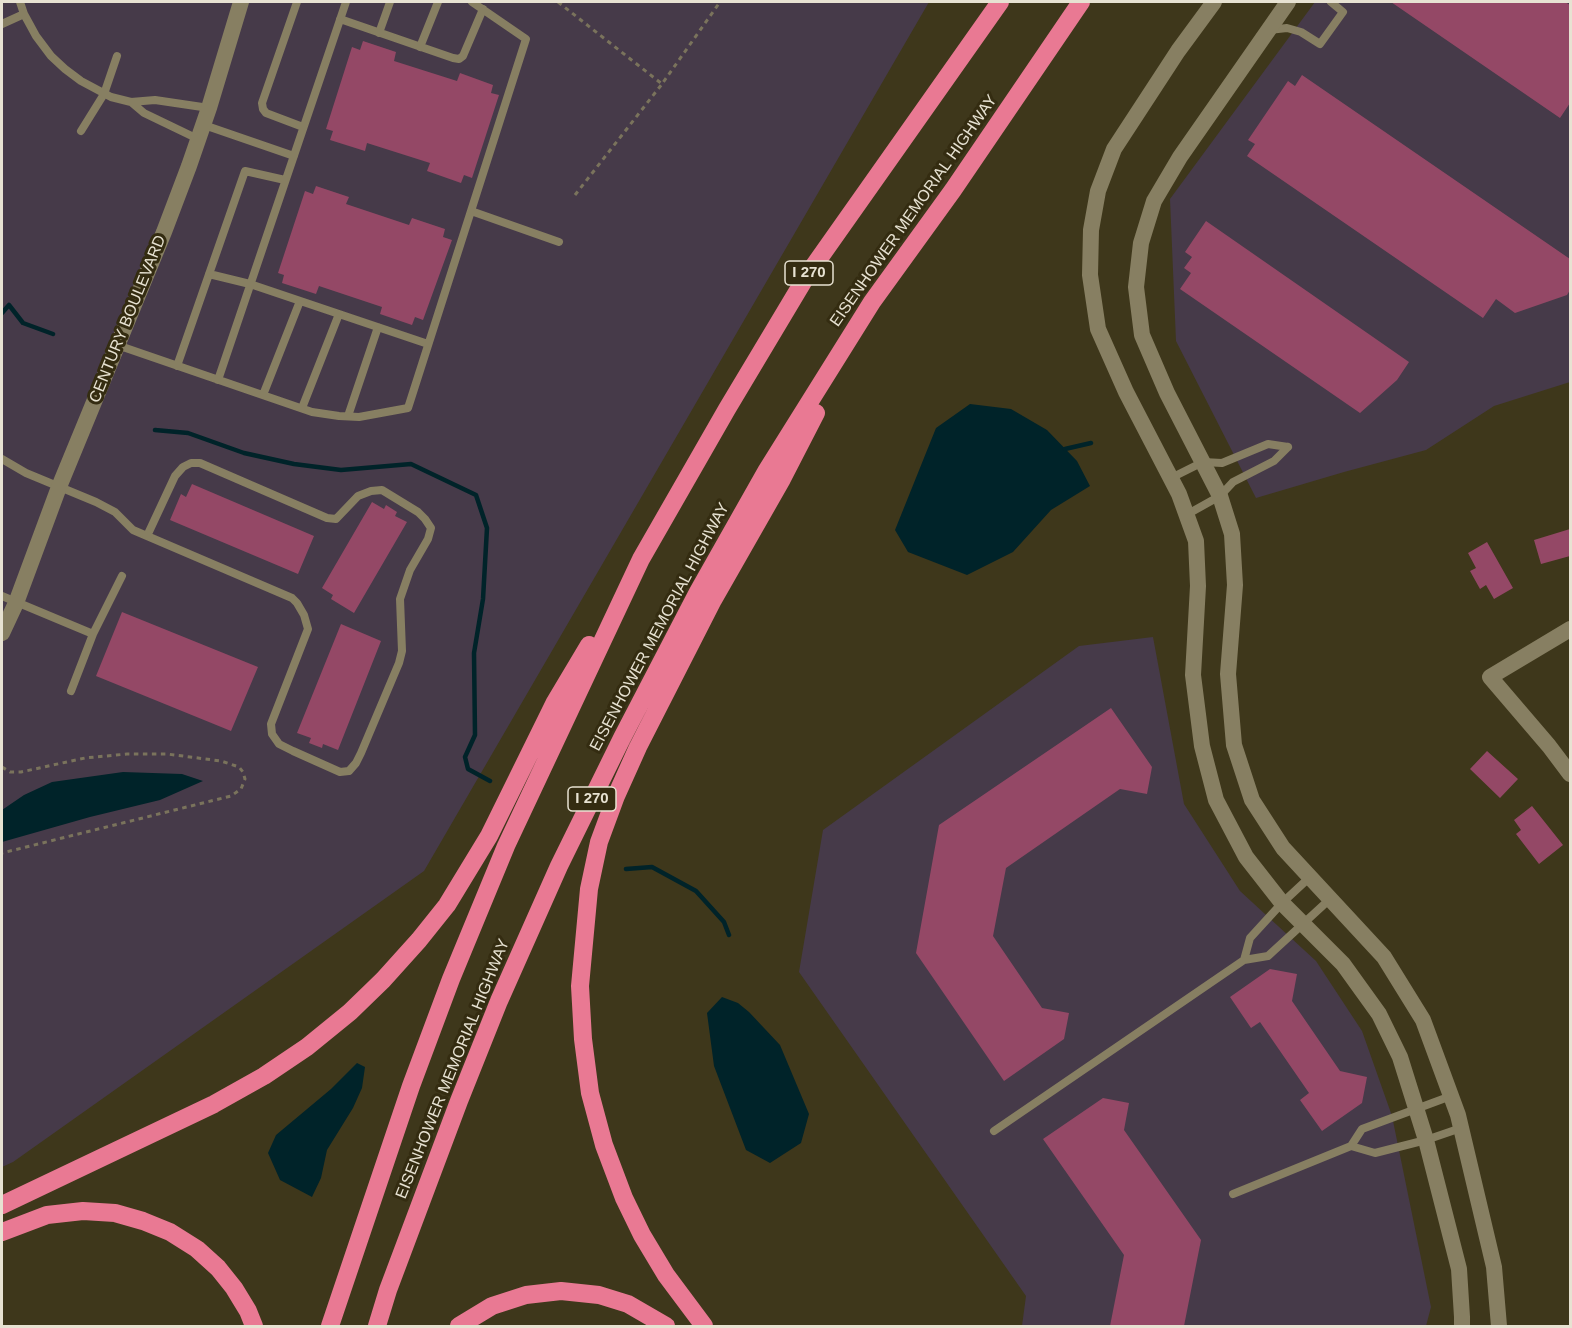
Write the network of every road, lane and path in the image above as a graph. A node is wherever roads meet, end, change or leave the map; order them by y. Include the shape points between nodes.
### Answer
1 (20, 2) edge
2 (241, 2) edge
3 (297, 2) edge
4 (346, 2) edge
5 (390, 2) edge
6 (438, 2) edge
7 (472, 2) edge
8 (558, 2) edge
9 (720, 2) edge
10 (1000, 2) edge
11 (1081, 2) edge
12 (1214, 2) edge
13 (1288, 2) edge
14 (1331, 2) edge
15 (483, 9) junction
16 (24, 14) junction
17 (340, 20) junction
18 (2, 24) edge
19 (1269, 30) junction
20 (379, 33) junction
21 (420, 47) junction
22 (117, 56) dead end
23 (662, 84) junction
24 (104, 94) junction
25 (131, 102) junction
26 (209, 108) junction
27 (303, 127) junction
28 (81, 131) dead end
29 (201, 132) junction
30 (294, 156) junction
31 (285, 180) junction
32 (575, 195) dead end
33 (471, 211) junction
34 (559, 242) dead end
35 (209, 274) junction
36 (250, 284) junction
37 (300, 301) junction
38 (872, 302) junction
39 (339, 314) junction
40 (378, 327) junction
41 (428, 344) junction
42 (117, 345) junction
43 (177, 366) junction
44 (218, 380) junction
45 (263, 395) junction
46 (302, 408) junction
47 (348, 416) junction
48 (2, 459) edge
49 (1203, 462) junction
50 (1171, 478) junction
51 (59, 487) junction
52 (1220, 496) junction
53 (1186, 515) junction
54 (147, 536) junction
55 (641, 559) junction
56 (122, 576) dead end
57 (9, 599) edge
58 (1570, 629) edge
59 (2, 633) edge
60 (93, 634) junction
61 (71, 691) dead end
62 (2, 767) edge
63 (1570, 774) edge
64 (2, 852) edge
65 (1310, 877) junction
66 (1330, 899) junction
67 (1282, 903) junction
68 (1303, 924) junction
69 (1244, 960) junction
70 (1451, 1096) junction
71 (1416, 1108) junction
72 (1461, 1128) junction
73 (994, 1131) dead end
74 (1426, 1140) junction
75 (1351, 1146) junction
76 (1233, 1194) dead end
77 (2, 1205) edge
78 (2, 1232) edge
79 (255, 1326) edge
80 (330, 1326) edge
81 (377, 1326) edge
82 (459, 1326) edge
83 (666, 1326) edge
84 (704, 1326) edge
85 (1462, 1326) edge
86 (1499, 1326) edge

1 - 16 lane
2 - 26 street, CENTURY BOULEVARD
3 - 27 lane via 262,103 266,112
4 - 17 lane
5 - 20 lane
6 - 21 lane
7 - 15 lane
8 - 23 path
9 - 23 path
10 - 55 highway, EISENHOWER MEMORIAL HIGHWAY / I 270 via 806,277
11 - 38 highway, EISENHOWER MEMORIAL HIGHWAY / I 270
12 - 50 street via 1114,149 1098,191 1091,230 1090,275 1098,329
13 - 19 street
14 - 19 lane via 1343,12 1320,44 1287,28
15 - 21 lane via 459,59
15 - 33 lane via 526,39
16 - 18 lane
16 - 24 lane via 51,56
17 - 20 lane
17 - 27 lane
19 - 49 street via 1180,157 1154,201 1142,243 1136,287 1142,335
20 - 21 lane
22 - 24 lane
23 - 32 path
24 - 25 lane
24 - 28 lane
25 - 26 lane via 155,100
25 - 29 lane via 144,113
26 - 29 street, CENTURY BOULEVARD
27 - 30 lane
29 - 30 lane
29 - 42 street, CENTURY BOULEVARD
30 - 31 lane
31 - 35 lane via 245,171
31 - 36 lane
33 - 34 lane
33 - 41 lane
35 - 36 lane
35 - 43 lane
36 - 37 lane
36 - 44 lane
37 - 39 lane
37 - 45 lane
38 - 81 highway, EISENHOWER MEMORIAL HIGHWAY / I 270 via 767,470 698,592 559,866 499,1001
38 - 84 highway via 638,747 599,842 589,889 580,986 583,1039 604,1145 642,1235
39 - 40 lane
39 - 46 lane
40 - 41 lane
40 - 47 lane
41 - 47 lane via 408,408
42 - 43 lane
42 - 51 street, CENTURY BOULEVARD
43 - 44 lane
44 - 45 lane
45 - 46 lane
46 - 47 lane
48 - 51 lane
49 - 50 lane
49 - 52 street
49 - 52 lane via 1222,463 1268,444 1288,447 1274,461 1233,482
50 - 53 street
51 - 54 lane via 115,512 133,530
51 - 57 street, CENTURY BOULEVARD
52 - 53 lane
52 - 65 street via 1232,534 1235,585 1228,674 1233,745 1252,800 1283,848
53 - 67 street via 1196,540 1198,586 1193,675 1202,746 1216,800 1246,857
54 - 54 lane via 297,603 308,628 271,724 272,734 279,744 293,751 340,772 350,771 399,663 400,599 410,570 428,539 430,528 425,519 382,490 358,496 336,519 327,519 200,463 191,463 175,476
55 - 77 highway via 555,702 489,836 447,905 383,980 342,1019 264,1076 214,1104
55 - 80 highway, EISENHOWER MEMORIAL HIGHWAY / I 270 via 506,846 451,979
56 - 60 lane
57 - 59 street, CENTURY BOULEVARD
57 - 60 lane
58 - 63 street via 1490,677
60 - 61 lane
62 - 64 path via 21,772 85,758 167,754 221,761 239,767 245,779 242,789 231,796
65 - 66 street
65 - 67 lane
66 - 68 lane
66 - 70 street via 1384,957 1423,1020
67 - 68 street
67 - 69 lane via 1250,938
68 - 69 lane via 1268,956
68 - 71 street via 1343,964 1379,1014 1400,1056
69 - 73 lane
70 - 71 lane
70 - 72 street
71 - 74 street
71 - 75 lane via 1362,1129
72 - 74 lane
72 - 86 street via 1494,1267
74 - 75 lane via 1375,1153
74 - 85 street via 1459,1269
75 - 76 lane
78 - 79 highway via 47,1215 83,1211 115,1213 143,1221 170,1232 218,1268
82 - 83 highway via 492,1306 526,1295 561,1291 599,1295 628,1304

